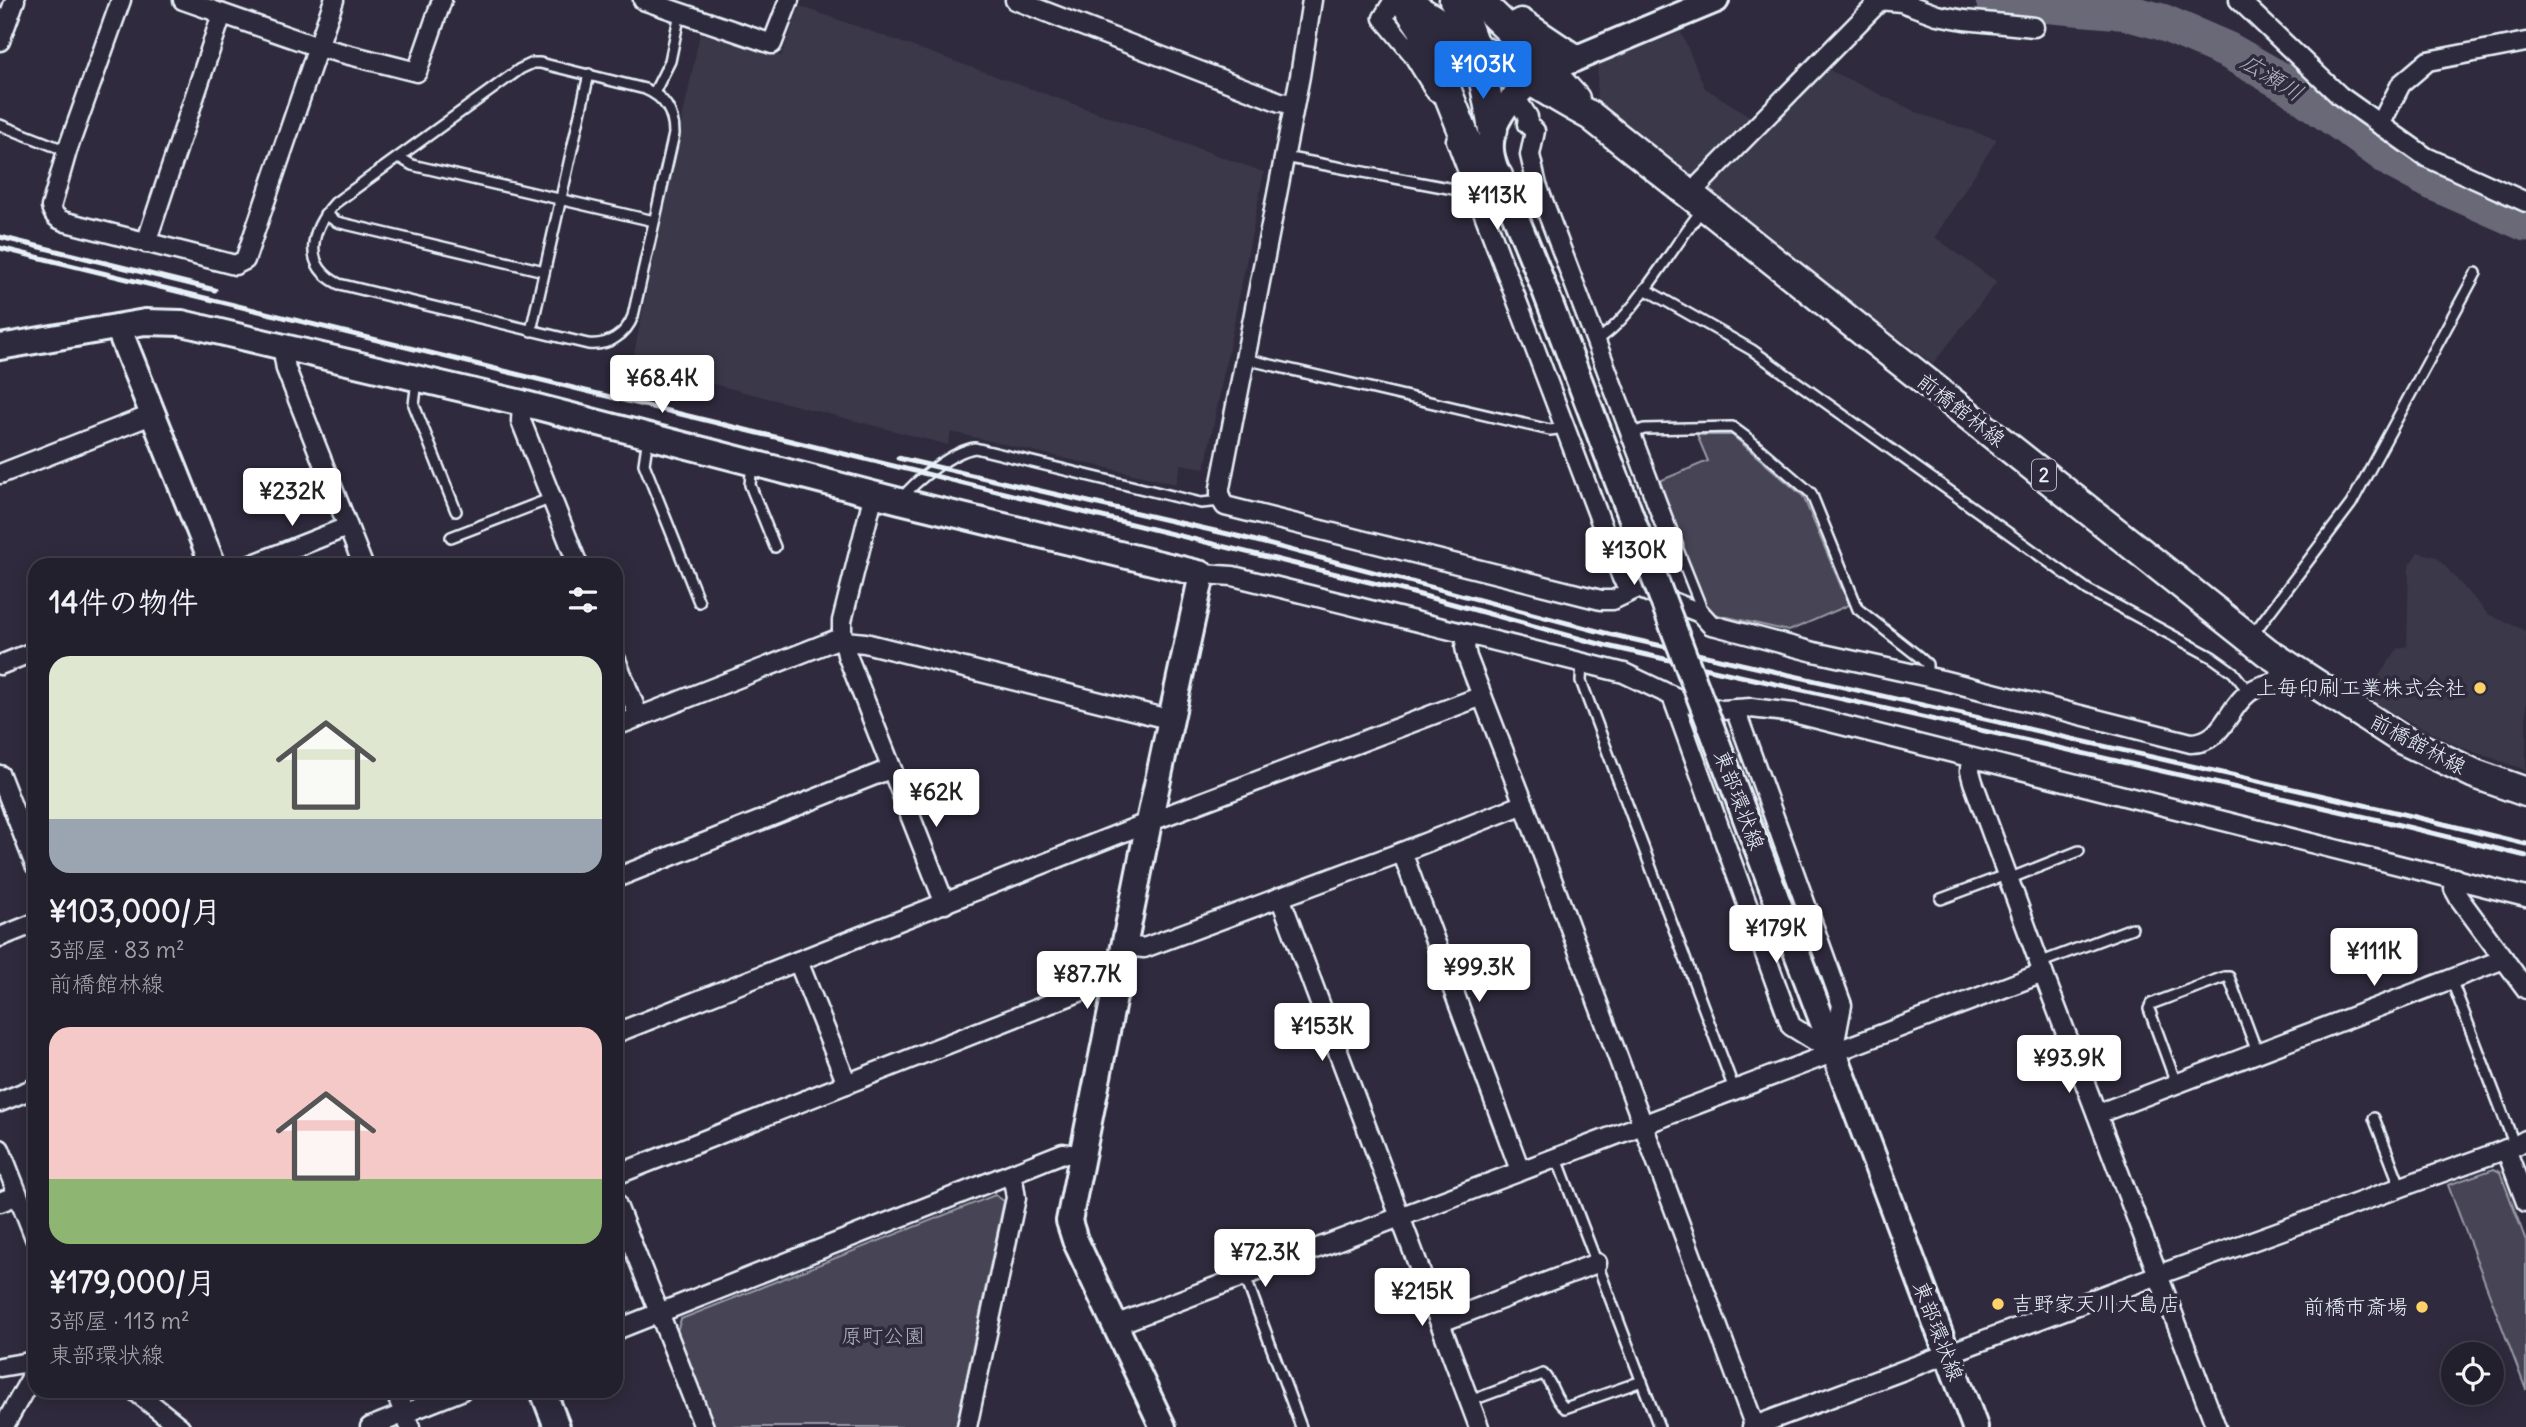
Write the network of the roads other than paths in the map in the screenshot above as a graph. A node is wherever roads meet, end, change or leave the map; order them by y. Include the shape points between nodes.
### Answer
1 (15, 0) edge
2 (121, 0) edge
3 (183, 0) edge
4 (334, 0) edge
5 (442, 0) edge
6 (643, 0) edge
7 (789, 0) edge
8 (1015, 0) edge
9 (1312, 0) edge
10 (1323, 0) edge
11 (1394, 0) edge
12 (1403, 0) edge
13 (1454, 0) edge
14 (1478, 0) edge
15 (1491, 0) edge
16 (1716, 0) edge
17 (1879, 0) edge
18 (2239, 0) edge
19 (680, 13) junction
20 (222, 14) junction
21 (2034, 27) dead end
22 (1307, 40) junction
23 (0, 42) edge
24 (2526, 42) edge
25 (1473, 44) junction
26 (318, 47) junction
27 (589, 74) junction
28 (1541, 77) junction
29 (654, 93) junction
30 (1293, 104) junction
31 (0, 125) edge
32 (2380, 125) junction
33 (1493, 130) junction
34 (67, 151) junction
35 (399, 157) junction
36 (1284, 157) junction
37 (1486, 182) junction
38 (561, 199) junction
39 (1698, 200) junction
40 (2526, 202) edge
41 (325, 214) junction
42 (654, 221) junction
43 (146, 243) junction
44 (544, 271) junction
45 (2476, 272) dead end
46 (1645, 289) junction
47 (118, 327) junction
48 (531, 331) junction
49 (1595, 340) junction
50 (0, 347) edge
51 (286, 347) junction
52 (1245, 359) junction
53 (417, 378) junction
54 (522, 403) junction
55 (154, 414) junction
56 (1566, 428) junction
57 (648, 435) junction
58 (1631, 435) junction
59 (752, 461) junction
60 (0, 474) edge
61 (874, 493) junction
62 (552, 498) junction
63 (900, 501) junction
64 (1221, 501) junction
65 (456, 512) dead end
66 (348, 527) junction
67 (452, 537) dead end
68 (1673, 546) joint
69 (775, 547) dead end
70 (210, 558) edge
71 (269, 558) edge
72 (360, 558) edge
73 (575, 558) edge
74 (1202, 574) junction
75 (1630, 590) junction
76 (699, 602) dead end
77 (1700, 612) junction
78 (1468, 635) junction
79 (2250, 639) junction
80 (843, 640) junction
81 (28, 654) edge
82 (1582, 663) junction
83 (0, 665) edge
84 (2292, 669) junction
85 (623, 677) edge
86 (1927, 677) junction
87 (2249, 691) junction
88 (1482, 696) junction
89 (1672, 696) junction
90 (1734, 709) junction
91 (639, 717) junction
92 (1172, 720) junction
93 (623, 723) edge
94 (1971, 758) junction
95 (890, 769) junction
96 (0, 775) edge
97 (2526, 792) edge
98 (5, 800) edge
99 (1524, 804) junction
100 (1149, 822) junction
101 (28, 849) edge
102 (2079, 851) dead end
103 (1402, 852) junction
104 (623, 875) edge
105 (2008, 876) junction
106 (2455, 878) junction
107 (1280, 897) junction
108 (2526, 897) edge
109 (1941, 899) dead end
110 (946, 904) junction
111 (28, 926) edge
112 (2132, 928) dead end
113 (0, 937) edge
114 (1124, 946) junction
115 (2504, 959) junction
116 (798, 961) junction
117 (2041, 968) junction
118 (2451, 979) junction
119 (1115, 988) junction
120 (2526, 989) edge
121 (623, 1030) edge
122 (1833, 1052) junction
123 (2257, 1052) junction
124 (2176, 1083) junction
125 (847, 1084) junction
126 (1734, 1089) junction
127 (28, 1091) edge
128 (0, 1102) edge
129 (2097, 1114) junction
130 (2374, 1118) dead end
131 (1643, 1124) junction
132 (2516, 1145) edge
133 (0, 1149) edge
134 (1081, 1156) junction
135 (1556, 1156) junction
136 (1520, 1170) junction
137 (623, 1172) edge
138 (1009, 1175) junction
139 (2401, 1188) junction
140 (18, 1195) junction
141 (0, 1202) edge
142 (2526, 1202) edge
143 (1400, 1215) junction
144 (28, 1220) edge
145 (623, 1221) edge
146 (1597, 1263) junction
147 (2158, 1275) junction
148 (1245, 1276) junction
149 (659, 1313) junction
150 (1441, 1322) junction
151 (1115, 1325) junction
152 (623, 1327) edge
153 (1946, 1354) junction
154 (28, 1363) edge
155 (0, 1367) edge
156 (1642, 1381) junction
157 (28, 1384) edge
158 (144, 1398) edge
159 (399, 1398) edge
160 (448, 1398) edge
161 (546, 1398) edge
162 (1470, 1401) junction
163 (407, 1420) edge
164 (6, 1426) edge
165 (180, 1427) edge
166 (370, 1427) edge
167 (557, 1427) edge
168 (704, 1427) edge
169 (967, 1427) edge
170 (1163, 1427) edge
171 (1301, 1427) edge
172 (1479, 1427) edge
173 (1659, 1427) edge
174 (1754, 1427) edge
175 (1975, 1427) edge
176 (2216, 1427) edge

1 - 23 street
2 - 34 street
3 - 20 street
4 - 26 street
5 - 26 street via 417,72
6 - 19 street
7 - 19 street via 772,44
8 - 30 street
9 - 22 street
10 - 22 street
11 - 37 street via 1383,18 1412,53
12 - 25 main road, 前橋館林線 / 2
12 - 37 main road via 1422,28
13 - 25 main road
14 - 28 main road, 前橋館林線 / 2
15 - 28 main road via 1555,47
16 - 28 street
17 - 21 street via 1964,20
17 - 39 street
18 - 32 street via 2340,96
19 - 29 lane via 670,61
20 - 26 street
20 - 43 street
22 - 30 street
24 - 32 street via 2428,61 2401,84
25 - 28 main road, 前橋館林線 / 2
25 - 33 main road
26 - 43 street via 246,260 235,265
27 - 29 lane
27 - 35 lane via 540,63 526,66
27 - 38 lane
28 - 33 street
28 - 39 main road, 前橋館林線 / 2
28 - 49 street via 1527,124 1535,131 1532,170
29 - 42 lane via 669,109 674,125
30 - 36 street
31 - 34 lane
32 - 40 street via 2426,157
33 - 37 street, 東部環状線
34 - 43 street via 51,207 57,219
35 - 38 lane via 412,165
35 - 41 lane
36 - 37 lane via 1464,191
36 - 52 street
37 - 56 street
37 - 122 street, 東部環状線, bridge via 1538,272
38 - 42 lane
38 - 44 lane
39 - 46 lane
39 - 79 main road, 前橋館林線 / 2
41 - 44 lane via 337,222
41 - 48 lane via 313,244 320,267 332,280
42 - 48 lane via 633,316 622,333 596,345
44 - 48 lane
45 - 79 lane via 2351,504
46 - 49 lane via 1609,333
46 - 87 lane via 1752,350 2088,590 2212,657
47 - 50 street
47 - 51 street via 183,323
47 - 55 street
49 - 58 street
51 - 53 street
51 - 66 street via 286,369
52 - 56 lane via 1550,430
52 - 64 street
53 - 54 street
53 - 65 lane via 414,405
54 - 57 street
54 - 62 street via 521,421
55 - 60 street
55 - 70 street
56 - 75 street
57 - 59 street
57 - 76 lane via 645,464
58 - 68 street
58 - 86 lane via 1644,429 1732,427 1747,438 1811,493 1855,604 1927,664
59 - 61 street
59 - 69 lane via 750,485
61 - 63 street
61 - 80 street via 842,621
62 - 67 lane
62 - 73 street
63 - 64 lane via 949,458 975,448 1201,503
63 - 74 street
64 - 75 street via 1228,508 1601,600 1613,600
66 - 71 street
66 - 72 street
68 - 77 lane
74 - 78 street via 1233,576
74 - 92 street
75 - 77 street via 1638,588
77 - 86 street via 1711,625
78 - 82 street
78 - 88 street via 1467,657
79 - 84 main road, 前橋館林線 / 2
80 - 91 street via 826,642
80 - 92 street
80 - 95 street
81 - 83 street
82 - 89 street via 1635,677
82 - 126 lane via 1581,681
84 - 87 street via 2277,683
84 - 97 main road, 前橋館林線 / 2 via 2401,740
85 - 91 street
86 - 87 street via 2191,743 2210,739
88 - 99 street
88 - 100 street
89 - 90 street
89 - 122 street via 1791,1026
90 - 94 street via 1794,713
90 - 122 street via 1842,1005
91 - 93 street
92 - 100 street
94 - 105 street via 1970,771
94 - 106 street
95 - 104 street
95 - 110 street
96 - 98 street
98 - 101 street
99 - 103 street
99 - 131 street
100 - 110 street
100 - 114 street
102 - 105 lane
103 - 107 street
103 - 136 street
105 - 109 lane
105 - 117 street
106 - 108 street
106 - 115 street via 2459,898
107 - 114 street via 1144,948
107 - 143 street
110 - 116 street
111 - 113 street
112 - 117 lane
114 - 119 street
115 - 118 street
115 - 120 street
116 - 121 street
116 - 125 street
117 - 122 street
117 - 129 street
118 - 123 street
118 - 132 lane
119 - 125 street via 1097,985
119 - 134 street
122 - 126 street
122 - 153 street, 東部環状線
123 - 124 street
123 - 124 lane via 2229,977 2224,976 2151,1004
124 - 129 street
125 - 137 street
126 - 131 street
127 - 128 street
129 - 147 street
130 - 139 lane
131 - 135 street
131 - 174 street
132 - 139 street
132 - 142 street
133 - 140 street
134 - 138 street via 1063,1153
134 - 151 street via 1069,1227
135 - 136 street
135 - 146 lane
136 - 143 street
138 - 149 street
138 - 169 street via 1016,1198
139 - 147 street
140 - 141 street
140 - 144 street
143 - 148 street
143 - 150 street
145 - 149 street
146 - 150 street
146 - 156 lane
147 - 153 street
147 - 176 street
148 - 151 street
148 - 171 lane
149 - 152 street
149 - 168 street
150 - 162 street
151 - 170 street
153 - 174 street
153 - 175 street, 東部環状線
154 - 155 street
156 - 162 lane via 1565,1408 1543,1374
156 - 173 lane
157 - 164 street
158 - 165 street
159 - 163 street
160 - 163 street
161 - 167 street
162 - 172 street
163 - 166 street

